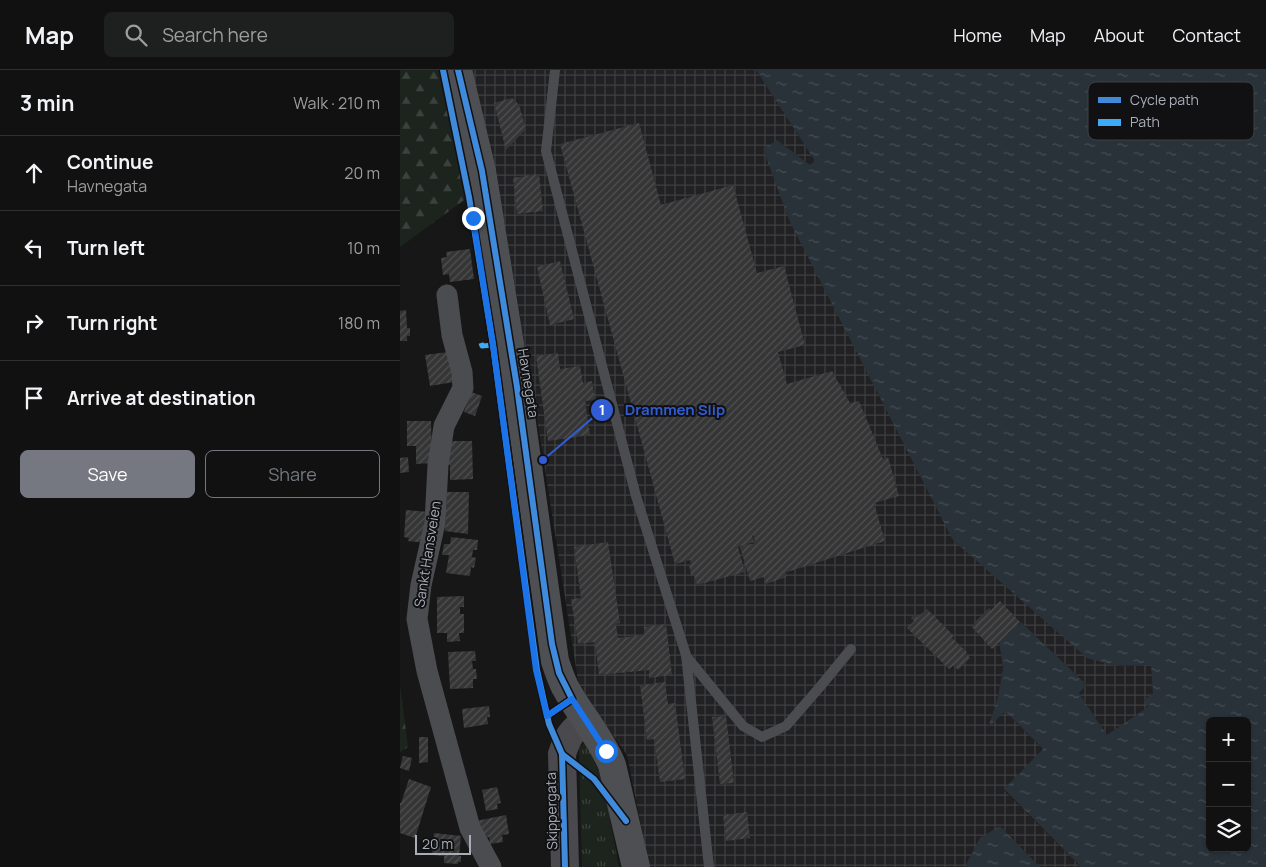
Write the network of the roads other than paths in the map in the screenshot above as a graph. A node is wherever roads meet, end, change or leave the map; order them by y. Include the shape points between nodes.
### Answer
1 (458, 70) edge
2 (555, 70) edge
3 (448, 295) dead end
4 (851, 649) dead end
5 (686, 655) junction
6 (586, 720) junction
7 (490, 867) edge
8 (565, 867) edge
9 (636, 867) edge
10 (708, 867) edge

1 - 6 main road, Havnegata via 482,172 517,387 555,661 564,685
2 - 5 lane via 546,151 636,496
3 - 7 street, Sankt Hansveien via 463,388 444,426 435,523 417,619 427,671 470,828
4 - 5 lane via 786,726 762,736 743,726
5 - 10 lane
6 - 8 main road, Skippergata via 574,729 562,754
6 - 9 main road, Havnegata via 612,766

